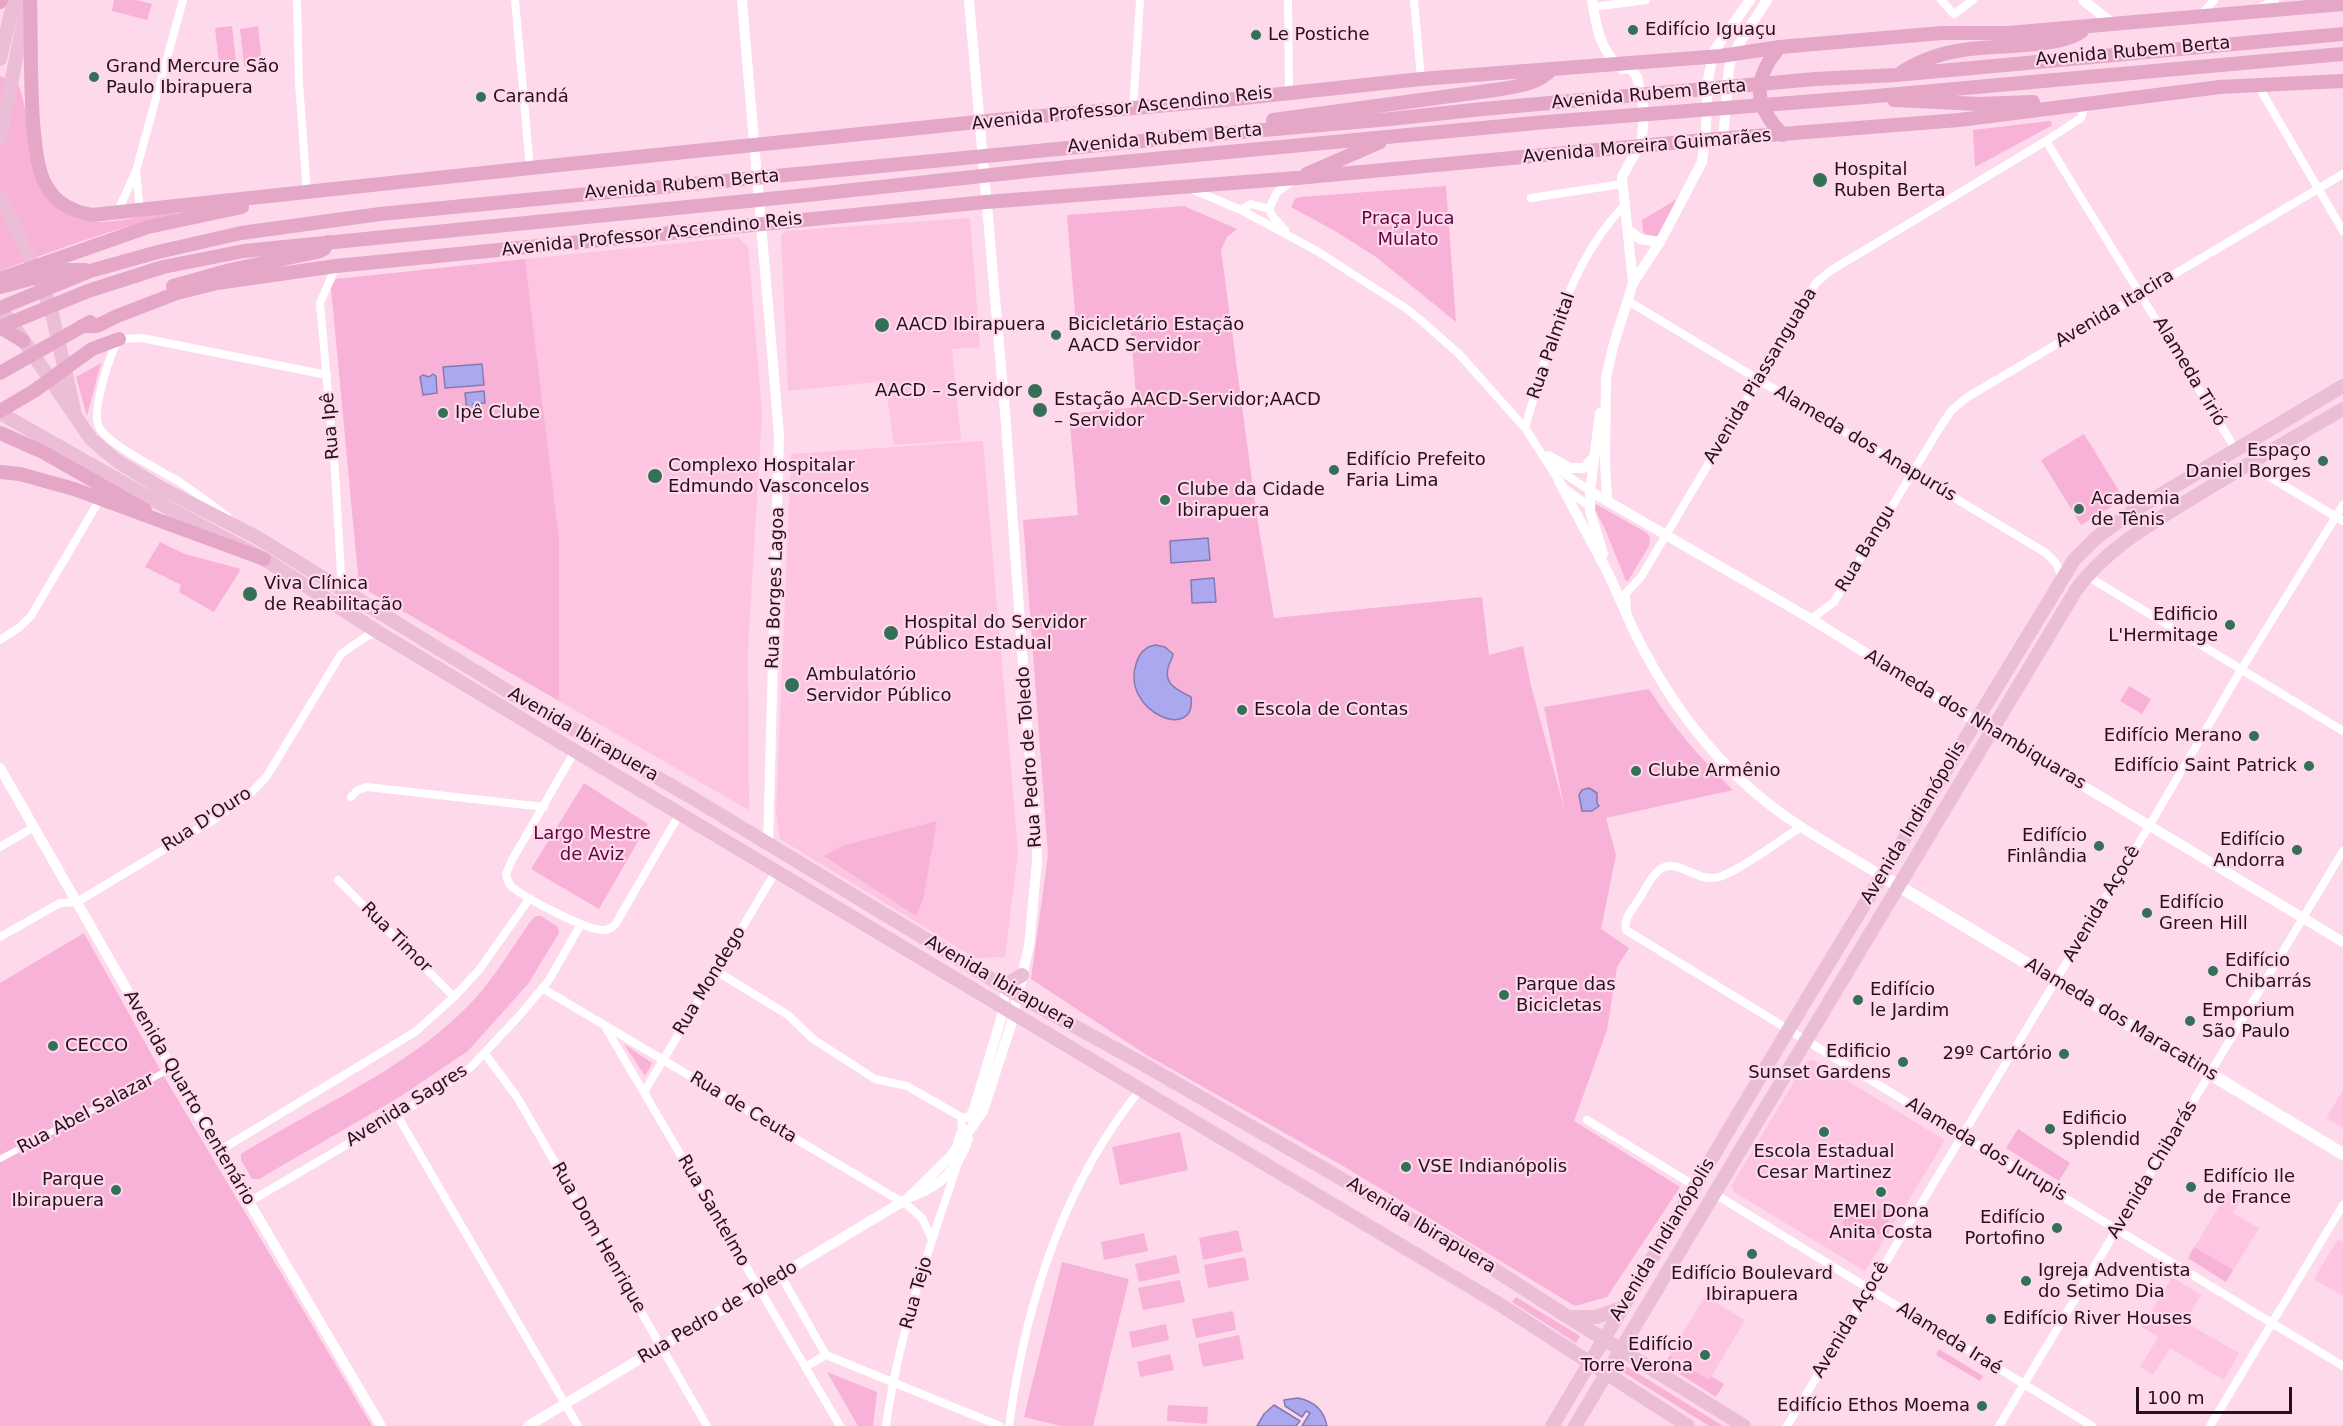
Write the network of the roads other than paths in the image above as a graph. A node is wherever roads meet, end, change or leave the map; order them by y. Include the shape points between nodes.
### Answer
1 (29, 0) edge
2 (183, 0) edge
3 (297, 0) edge
4 (515, 0) edge
5 (742, 0) edge
6 (969, 0) edge
7 (1140, 0) edge
8 (1288, 0) edge
9 (1414, 0) edge
10 (1646, 0) edge
11 (1750, 0) edge
12 (1767, 0) edge
13 (1941, 0) edge
14 (1973, 0) edge
15 (2083, 0) edge
16 (2214, 0) edge
17 (2275, 0) edge
18 (1593, 3) edge
19 (2343, 4) edge
20 (12, 7) edge
21 (2254, 12) junction
22 (1954, 14) junction
23 (2200, 16) junction
24 (2113, 24) junction
25 (2086, 27) junction
26 (1955, 33) junction
27 (2343, 34) edge
28 (1780, 47) junction
29 (2343, 54) edge
30 (1732, 55) junction
31 (1713, 57) junction
32 (0, 59) edge
33 (1614, 63) junction
34 (1552, 69) junction
35 (1896, 75) junction
36 (1421, 79) junction
37 (2343, 81) edge
38 (2256, 84) junction
39 (1289, 92) junction
40 (1866, 97) junction
41 (2108, 100) junction
42 (2086, 103) junction
43 (1133, 108) junction
44 (980, 126) junction
45 (1783, 135) junction
46 (1183, 137) junction
47 (1393, 137) junction
48 (0, 138) edge
49 (1723, 139) junction
50 (1705, 140) junction
51 (2046, 141) junction
52 (1639, 147) junction
53 (755, 152) junction
54 (530, 168) junction
55 (136, 171) junction
56 (2343, 174) edge
57 (1297, 178) junction
58 (1622, 184) junction
59 (1186, 187) junction
60 (2318, 189) junction
61 (307, 192) junction
62 (275, 195) junction
63 (0, 196) edge
64 (985, 198) junction
65 (1531, 198) dead end
66 (1624, 206) junction
67 (1269, 209) junction
68 (1241, 210) junction
69 (140, 211) junction
70 (117, 213) junction
71 (1253, 216) junction
72 (760, 221) junction
73 (1628, 230) junction
74 (2343, 231) edge
75 (1296, 241) junction
76 (328, 242) junction
77 (1660, 242) junction
78 (336, 266) junction
79 (90, 271) junction
80 (0, 279) edge
81 (1633, 283) junction
82 (0, 287) edge
83 (2142, 293) junction
84 (1628, 301) junction
85 (0, 309) edge
86 (82, 326) junction
87 (0, 327) edge
88 (119, 339) junction
89 (23, 341) junction
90 (0, 374) edge
91 (327, 375) junction
92 (1758, 379) junction
93 (2343, 386) edge
94 (1605, 406) junction
95 (2343, 409) edge
96 (0, 412) edge
97 (76, 418) junction
98 (1525, 428) junction
99 (0, 433) edge
100 (1535, 443) junction
101 (2236, 450) junction
102 (1548, 456) junction
103 (1594, 457) junction
104 (2248, 464) junction
105 (0, 472) edge
106 (1913, 472) junction
107 (1559, 481) junction
108 (1590, 491) junction
109 (100, 499) junction
110 (1607, 499) junction
111 (2343, 505) edge
112 (1590, 507) junction
113 (2340, 519) edge
114 (164, 523) junction
115 (1667, 535) junction
116 (258, 538) junction
117 (264, 559) junction
118 (2087, 576) junction
119 (2062, 578) junction
120 (1611, 580) junction
121 (342, 590) junction
122 (1626, 593) junction
123 (1627, 616) junction
124 (1811, 619) junction
125 (378, 632) junction
126 (0, 640) edge
127 (2241, 670) junction
128 (1975, 721) junction
129 (2343, 731) edge
130 (1993, 732) junction
131 (574, 751) junction
132 (0, 768) edge
133 (351, 797) dead end
134 (544, 807) junction
135 (681, 813) junction
136 (2149, 826) junction
137 (33, 827) junction
138 (1801, 827) junction
139 (768, 845) junction
140 (0, 847) edge
141 (739, 849) junction
142 (2343, 851) edge
143 (776, 871) junction
144 (1882, 876) junction
145 (338, 880) dead end
146 (1900, 886) junction
147 (530, 898) junction
148 (77, 902) junction
149 (2302, 917) junction
150 (581, 924) junction
151 (0, 937) edge
152 (2343, 942) edge
153 (716, 971) junction
154 (1022, 975) joint
155 (2055, 981) junction
156 (542, 988) junction
157 (1008, 989) junction
158 (454, 997) junction
159 (1008, 1011) junction
160 (605, 1026) junction
161 (1788, 1030) junction
162 (1806, 1042) junction
163 (485, 1054) junction
164 (662, 1060) junction
165 (172, 1068) junction
166 (2211, 1074) junction
167 (1140, 1090) junction
168 (644, 1092) junction
169 (974, 1109) junction
170 (398, 1115) junction
171 (961, 1117) junction
172 (1587, 1120) dead end
173 (974, 1124) junction
174 (1962, 1136) junction
175 (219, 1151) junction
176 (2343, 1154) edge
177 (0, 1159) edge
178 (955, 1159) junction
179 (1695, 1186) junction
180 (1715, 1194) junction
181 (904, 1200) junction
182 (249, 1202) junction
183 (2343, 1205) edge
184 (2117, 1229) junction
185 (932, 1239) junction
186 (781, 1276) junction
187 (758, 1289) junction
188 (1870, 1289) junction
189 (1623, 1308) junction
190 (1568, 1317) junction
191 (2272, 1323) junction
192 (1604, 1339) junction
193 (661, 1347) junction
194 (1621, 1350) junction
195 (826, 1355) junction
196 (1590, 1363) junction
197 (2343, 1366) edge
198 (805, 1367) junction
199 (1607, 1374) junction
200 (893, 1383) junction
201 (2024, 1385) junction
202 (564, 1403) junction
203 (381, 1426) edge
204 (528, 1426) edge
205 (578, 1426) edge
206 (707, 1426) edge
207 (840, 1426) edge
208 (886, 1426) edge
209 (1000, 1426) edge
210 (1009, 1426) edge
211 (1552, 1426) edge
212 (1575, 1426) edge
213 (1688, 1426) edge
214 (1744, 1426) edge
215 (1787, 1426) edge
216 (1999, 1426) edge
217 (2092, 1426) edge
218 (2210, 1426) edge

1 - 48 main road
1 - 70 highway via 36,160 42,178 55,198 73,210 93,215
2 - 55 street
3 - 61 street
4 - 54 street
5 - 53 street
6 - 44 street
7 - 43 street
8 - 39 street
9 - 36 street
10 - 18 street
11 - 31 street
12 - 30 street
13 - 22 street
14 - 22 street
15 - 24 street
16 - 23 street
17 - 21 street
18 - 33 street via 1600,40
19 - 21 highway, Avenida Rubem Berta
20 - 32 main road
21 - 23 highway, Avenida Rubem Berta
22 - 26 street
23 - 24 highway, Avenida Rubem Berta
24 - 25 highway, Avenida Rubem Berta
25 - 26 highway, Avenida Rubem Berta
25 - 35 highway via 2065,39 1946,53
26 - 28 highway, Avenida Rubem Berta
27 - 35 highway, Avenida Rubem Berta
28 - 30 highway, Avenida Rubem Berta
28 - 45 highway via 1762,72 1760,87 1765,115
29 - 40 highway, Avenida Rubem Berta
30 - 31 highway, Avenida Rubem Berta
30 - 49 street
31 - 33 highway, Avenida Rubem Berta
31 - 50 street
33 - 34 highway, Avenida Rubem Berta
33 - 52 street via 1622,69 1631,68 1637,77 1644,111
34 - 36 highway, Avenida Rubem Berta
34 - 46 highway via 1540,78 1502,89 1223,126
35 - 46 highway, Avenida Rubem Berta
36 - 39 highway, Avenida Rubem Berta
37 - 38 highway
38 - 41 highway
38 - 60 street
39 - 43 highway, Avenida Professor Ascendino Reis
40 - 41 highway via 1979,104
40 - 47 highway, Avenida Rubem Berta
41 - 42 highway, Avenida Moreira Guimarães
42 - 45 highway, Avenida Moreira Guimarães via 1959,120
42 - 51 street, Avenida Piassanguaba via 2080,118
43 - 44 highway, Avenida Professor Ascendino Reis
44 - 53 highway, Avenida Professor Ascendino Reis
44 - 64 street, Rua Pedro de Toledo
45 - 49 highway, Avenida Moreira Guimarães
46 - 79 highway, Avenida Rubem Berta via 380,214 241,233
47 - 57 highway
47 - 76 highway, Avenida Rubem Berta
49 - 50 highway, Avenida Moreira Guimarães
50 - 52 highway, Avenida Moreira Guimarães
50 - 77 street via 1697,174
51 - 83 street, Alameda Tirió
51 - 92 street, Avenida Piassanguaba via 1825,274
52 - 57 highway, Avenida Moreira Guimarães
52 - 58 street via 1623,171
53 - 54 highway, Avenida Professor Ascendino Reis
53 - 72 street, Rua Borges Lagoa
54 - 61 highway, Avenida Professor Ascendino Reis
55 - 69 street
55 - 70 street
56 - 60 street, Avenida Itacira
57 - 59 highway, Avenida Moreira Guimarães
57 - 67 street via 1277,192
58 - 65 street
58 - 66 street
59 - 64 highway, Avenida Professor Ascendino Reis
59 - 68 street, Avenida Professor Ascendino Reis
60 - 74 street
60 - 83 street, Avenida Itacira
61 - 62 highway, Avenida Professor Ascendino Reis
62 - 69 highway
62 - 80 highway, Avenida Professor Ascendino Reis via 266,202 148,227
63 - 97 main road via 51,309
64 - 72 highway, Avenida Professor Ascendino Reis
64 - 154 street, Rua Pedro de Toledo via 1036,814 1035,893
66 - 73 street
66 - 98 street, Rua Palmital via 1601,236 1563,304
67 - 68 street via 1251,204
67 - 71 street
67 - 75 street, Avenida Professor Ascendino Reis
68 - 71 street, Avenida Professor Ascendino Reis
69 - 70 highway
71 - 75 street, Avenida Professor Ascendino Reis
72 - 78 highway, Avenida Professor Ascendino Reis
72 - 139 street, Rua Borges Lagoa via 779,435
73 - 77 street via 1640,239
73 - 81 street
75 - 98 street, Avenida Professor Ascendino Reis via 1407,309 1459,354
76 - 86 highway via 317,252 190,280 123,305
76 - 87 highway, Avenida Rubem Berta via 244,251 163,267 88,291
77 - 81 street
78 - 86 highway, Avenida Professor Ascendino Reis via 247,278 177,293 97,326
78 - 91 street, Rua Ipê via 320,303
79 - 82 highway via 64,270
79 - 85 highway, Avenida Rubem Berta
81 - 84 street
83 - 101 street, Alameda Tirió
83 - 106 street, Avenida Itacira via 1966,398 1951,411
84 - 92 street, Alameda dos Anapurús
84 - 94 street via 1606,378
85 - 89 main road, Avenida Ibirapuera
86 - 90 highway, Avenida Professor Ascendino Reis
87 - 89 highway
88 - 91 street via 142,338
88 - 96 highway via 92,349
88 - 116 street via 109,357 96,417 99,428
89 - 97 main road, Avenida Ibirapuera
91 - 121 street, Rua Ipê
92 - 106 street, Alameda dos Anapurús
92 - 115 street, Avenida Piassanguaba
93 - 101 main road, Avenida Indianópolis
94 - 103 street via 1601,405
94 - 110 street
95 - 104 main road, Avenida Indianópolis
96 - 117 main road, Avenida Ibirapuera
97 - 116 main road, Avenida Ibirapuera via 91,439 117,461
98 - 100 street, Avenida Professor Ascendino Reis
99 - 114 highway via 41,451
100 - 102 street, Alameda dos Nhambiquaras
100 - 107 street, Avenida Professor Ascendino Reis
101 - 119 main road, Avenida Indianópolis via 2112,525 2082,550
102 - 103 street via 1576,469 1584,468
102 - 108 street, Alameda dos Nhambiquaras
103 - 108 street
104 - 113 street
104 - 118 main road, Avenida Indianópolis via 2114,548
105 - 109 highway via 20,474
106 - 119 street, Alameda dos Anapurús via 2046,553 2056,563
106 - 124 street, Rua Bangu via 1834,602
107 - 112 street, Avenida Professor Ascendino Reis
107 - 120 street
108 - 110 street, Alameda dos Nhambiquaras
108 - 112 street
109 - 114 highway
109 - 126 street via 31,616
110 - 115 street, Alameda dos Nhambiquaras
111 - 113 street, Avenida Açocê
112 - 120 street
113 - 127 street, Avenida Açocê
114 - 117 highway
115 - 122 street, Avenida Piassanguaba via 1641,577
115 - 124 street, Alameda dos Nhambiquaras
116 - 121 main road, Avenida Ibirapuera
117 - 125 main road, Avenida Ibirapuera
118 - 127 street
118 - 130 main road, Avenida Indianópolis
119 - 128 main road, Avenida Indianópolis
120 - 122 street
120 - 123 street
121 - 139 main road, Avenida Ibirapuera
122 - 123 street
123 - 138 street via 1656,673 1697,731 1752,790
124 - 128 street, Alameda dos Nhambiquaras
125 - 131 main road, Avenida Ibirapuera
125 - 148 street, Rua D'Ouro via 341,654 267,776 252,792 215,819
127 - 129 street
127 - 136 street, Avenida Açocê
128 - 130 street, Alameda dos Nhambiquaras
128 - 144 main road, Avenida Indianópolis
130 - 136 street, Alameda dos Nhambiquaras
130 - 146 main road, Avenida Indianópolis
131 - 134 street
131 - 135 main road, Avenida Ibirapuera
132 - 137 street, Avenida Quarto Centenário
133 - 134 street via 368,788
134 - 147 street via 506,874 512,887
135 - 141 main road, Avenida Ibirapuera
135 - 150 street via 615,925 601,930
136 - 149 street, Alameda dos Nhambiquaras
136 - 155 street, Avenida Açocê
137 - 140 street
137 - 148 street, Avenida Quarto Centenário
138 - 144 street
138 - 161 street, Alameda dos Jurupis via 1719,877 1703,878 1677,866 1662,867 1624,927
139 - 141 main road via 756,851
139 - 157 main road, Avenida Ibirapuera
141 - 143 main road, Avenida Ibirapuera
142 - 149 street, Avenida Chibarás
143 - 153 street, Rua Mondego
143 - 159 main road, Avenida Ibirapuera
144 - 146 main road
144 - 161 main road, Avenida Indianópolis
145 - 158 street, Rua Timor
146 - 155 main road, Alameda dos Maracatins
146 - 162 main road, Avenida Indianópolis
147 - 150 street
147 - 158 street via 479,970
148 - 151 street, Rua D'Ouro via 60,903
148 - 165 street, Avenida Quarto Centenário
149 - 152 street, Alameda dos Nhambiquaras
149 - 166 street, Avenida Chibarás
150 - 156 street, Avenida Sagres
153 - 164 street, Rua Mondego
153 - 171 street via 788,1015 813,1039 875,1079 907,1086
154 - 157 main road
155 - 166 main road, Alameda dos Maracatins
155 - 174 street, Avenida Açocê
156 - 160 street, Rua de Ceuta
156 - 163 street, Avenida Sagres
157 - 159 street, Rua Pedro de Toledo
157 - 190 main road, Avenida Ibirapuera via 1461,1248
158 - 175 street via 405,1039
159 - 167 main road, Avenida Ibirapuera
159 - 169 street, Rua Pedro de Toledo
159 - 173 street, Rua Pedro de Toledo via 983,1111
160 - 164 street, Rua de Ceuta
160 - 168 street, Rua Santelmo
161 - 162 street, Alameda dos Jurupis
161 - 179 main road, Avenida Indianópolis
162 - 174 street, Alameda dos Jurupis
162 - 180 main road, Avenida Indianópolis
163 - 170 street, Avenida Sagres
163 - 193 street, Rua Dom Henrique via 517,1097
164 - 168 street, Rua Mondego
164 - 181 street, Rua de Ceuta
165 - 175 street, Avenida Quarto Centenário
165 - 177 street, Rua Abel Salazar
166 - 176 main road, Alameda dos Maracatins
166 - 184 street, Avenida Chibarás
167 - 196 main road, Avenida Ibirapuera via 1499,1304
167 - 210 street via 1100,1145 1055,1235 1022,1344
168 - 187 street, Rua Santelmo
169 - 171 street via 967,1118
169 - 173 street, Rua Pedro de Toledo
170 - 182 street, Avenida Sagres
170 - 202 street
171 - 178 street, Rua Tejo
172 - 179 street
173 - 178 street, Rua Pedro de Toledo
174 - 184 street, Alameda dos Jurupis
174 - 188 street, Avenida Açocê
175 - 182 street, Avenida Quarto Centenário
178 - 181 street, Rua Pedro de Toledo via 932,1189
178 - 185 street, Rua Tejo
179 - 189 main road, Avenida Indianópolis
180 - 188 street, Alameda Iraé
180 - 194 main road, Avenida Indianópolis
181 - 185 street, Rua de Ceuta via 922,1218
181 - 186 street, Rua Pedro de Toledo
182 - 203 street, Avenida Quarto Centenário
183 - 191 street
184 - 191 street, Alameda dos Jurupis
184 - 201 street, Avenida Chibarás
185 - 200 street, Rua Tejo
186 - 187 street, Rua Pedro de Toledo
186 - 195 street
187 - 193 street, Rua Pedro de Toledo
187 - 198 street, Rua Santelmo
188 - 201 street, Alameda Iraé
188 - 215 street, Avenida Açocê
189 - 190 main road via 1596,1317
189 - 192 main road, Avenida Indianópolis
190 - 192 main road, Avenida Ibirapuera
191 - 197 street, Alameda dos Jurupis
191 - 218 street
192 - 194 main road, Avenida Ibirapuera
192 - 196 main road, Avenida Indianópolis
193 - 202 street, Rua Pedro de Toledo
193 - 206 street, Rua Dom Henrique
194 - 199 main road, Avenida Indianópolis
194 - 214 main road, Avenida Ibirapuera
195 - 198 street
195 - 200 street
196 - 199 main road, Avenida Ibirapuera
196 - 211 main road, Avenida Indianópolis
198 - 207 street, Rua Santelmo
199 - 212 main road, Avenida Indianópolis
199 - 213 main road, Avenida Ibirapuera
200 - 208 street, Rua Tejo
200 - 209 street
201 - 216 street, Avenida Chibarás
201 - 217 street, Alameda Iraé
202 - 204 street, Rua Pedro de Toledo
202 - 205 street

